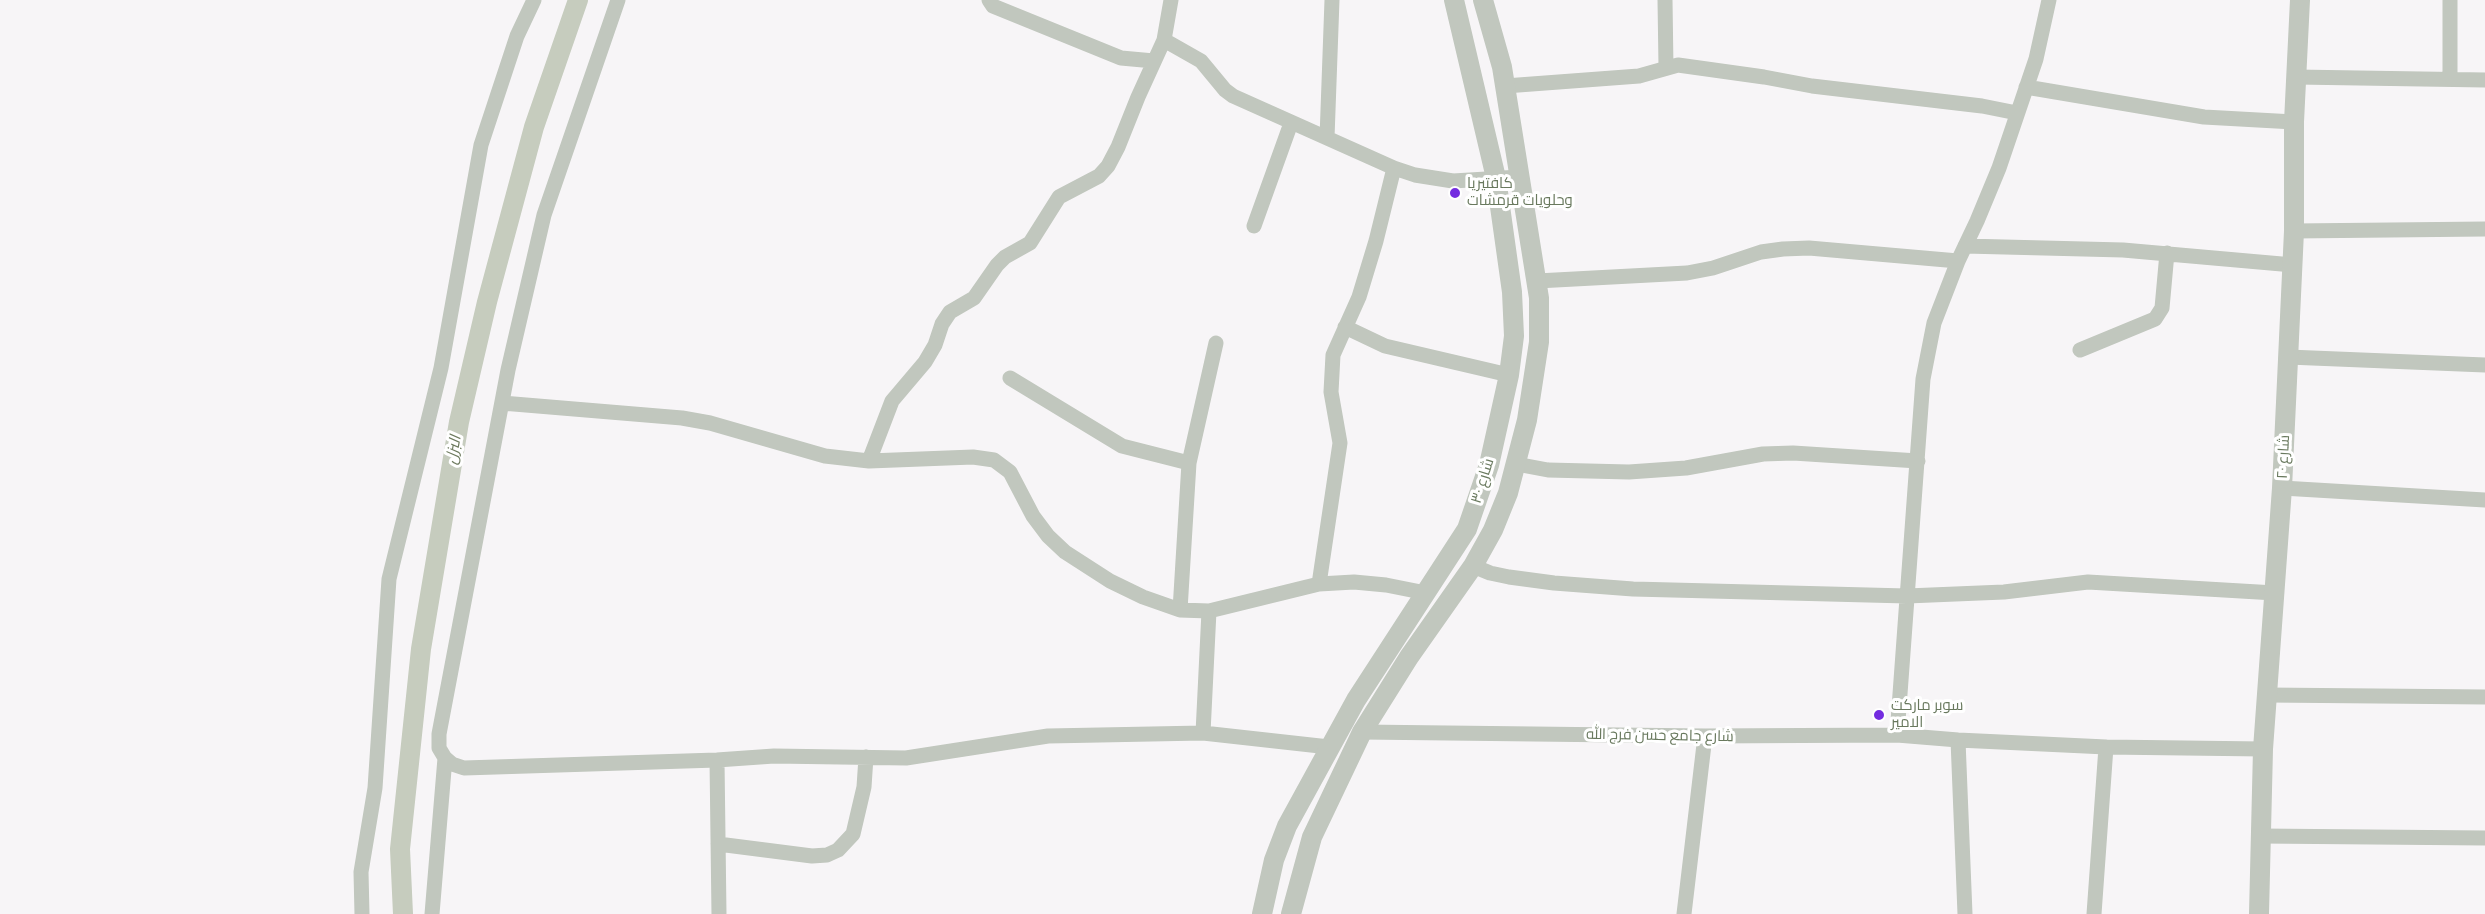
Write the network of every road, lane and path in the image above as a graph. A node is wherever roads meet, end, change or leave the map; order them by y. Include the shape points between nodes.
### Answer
1 (534, 0) edge
2 (618, 0) edge
3 (989, 0) edge
4 (1171, 0) edge
5 (1332, 0) edge
6 (1454, 0) edge
7 (1483, 0) edge
8 (1665, 0) edge
9 (2049, 0) edge
10 (2300, 0) edge
11 (2450, 0) edge
12 (1164, 40) junction
13 (1154, 61) junction
14 (1666, 67) junction
15 (2296, 77) junction
16 (2450, 79) junction
17 (2485, 80) edge
18 (1505, 86) junction
19 (2026, 87) junction
20 (2017, 113) junction
21 (2294, 122) junction
22 (1291, 123) junction
23 (1328, 138) junction
24 (1394, 168) junction
25 (1520, 177) junction
26 (1496, 178) junction
27 (1254, 226) dead end
28 (2485, 229) edge
29 (2294, 231) junction
30 (1965, 246) junction
31 (2167, 253) junction
32 (1958, 261) junction
33 (2293, 265) junction
34 (1537, 281) junction
35 (1345, 327) junction
36 (1216, 343) dead end
37 (2079, 350) dead end
38 (2288, 357) junction
39 (2485, 365) edge
40 (1509, 375) junction
41 (1010, 378) dead end
42 (502, 403) junction
43 (1918, 460) junction
44 (869, 461) junction
45 (1189, 463) junction
46 (1516, 464) junction
47 (2282, 488) junction
48 (2485, 500) edge
49 (1473, 566) junction
50 (1319, 584) junction
51 (1426, 593) junction
52 (2275, 593) junction
53 (1907, 596) junction
54 (1180, 610) junction
55 (1209, 611) junction
56 (2267, 695) junction
57 (2485, 697) edge
58 (1362, 732) junction
59 (1203, 733) junction
60 (1897, 735) junction
61 (1705, 736) junction
62 (1958, 741) junction
63 (1329, 747) junction
64 (2106, 747) junction
65 (2263, 749) junction
66 (866, 757) junction
67 (445, 758) junction
68 (717, 760) junction
69 (2260, 836) junction
70 (2485, 838) edge
71 (718, 844) junction
72 (362, 914) edge
73 (432, 914) edge
74 (719, 914) edge
75 (1262, 914) edge
76 (1291, 914) edge
77 (1684, 914) edge
78 (1965, 914) edge
79 (2094, 914) edge
80 (2259, 914) edge

1 - 72 street via 517,36 482,145 441,368 388,579 375,788 361,872
2 - 42 street via 544,215
3 - 13 street via 993,6 1121,58
4 - 12 street
5 - 23 street
6 - 26 street, شارع ٣٠
7 - 18 street, شارع ٣٠
8 - 14 street
9 - 19 street
10 - 15 street, شارع ٢٠
11 - 16 street
12 - 13 street
12 - 22 street via 1201,61 1233,96
13 - 44 street via 1107,166 1099,176 1059,197 1030,243 1005,257 974,297 950,312 925,362 892,401
14 - 18 street via 1639,76
14 - 20 street via 1700,67
15 - 16 street
15 - 21 street, شارع ٢٠
16 - 17 street
18 - 25 street, شارع ٣٠
19 - 20 street
19 - 21 street via 2204,117
20 - 30 street via 1999,168
21 - 29 street, شارع ٢٠
22 - 23 street
22 - 27 street
23 - 24 street
24 - 26 street via 1434,179
24 - 35 street via 1372,255
25 - 26 street
25 - 34 street, شارع ٣٠
26 - 40 street, شارع ٣٠ via 1512,292 1514,336
28 - 29 street
29 - 33 street, شارع ٢٠
30 - 31 street
30 - 32 street
31 - 33 street
31 - 37 street via 2162,308 2155,319
32 - 34 street via 1783,249 1687,273
32 - 43 street via 1935,323 1923,379
33 - 38 street, شارع ٢٠
34 - 46 street, شارع ٣٠ via 1539,342
35 - 40 street via 1385,346
35 - 50 street via 1332,366 1331,392 1340,443
36 - 45 street
38 - 39 street
38 - 47 street, شارع ٢٠
40 - 51 street, شارع ٣٠ via 1489,465 1467,529
41 - 45 street via 1122,446
42 - 44 street via 682,418 825,456
42 - 67 street via 439,734 439,748
43 - 46 street via 1763,454 1686,468 1629,472 1548,470
43 - 53 street
44 - 54 street via 974,457 994,460 1010,472 1033,516 1065,552 1110,581
45 - 54 street
46 - 49 street, شارع ٣٠ via 1493,530
47 - 48 street
47 - 52 street, شارع ٢٠
49 - 53 street via 1509,577 1634,589
49 - 58 street, شارع ٣٠
50 - 51 street via 1368,582
50 - 55 street
51 - 63 street, شارع ٣٠
52 - 53 street via 2088,582 2004,592
52 - 56 street, شارع ٢٠
53 - 60 street
54 - 55 street
55 - 59 street
56 - 57 street
56 - 65 street, شارع ٢٠
58 - 61 street, شارع جامع حسن فرج الله
58 - 76 street, شارع ٣٠ via 1312,837
59 - 63 street
59 - 66 street via 1048,736 906,758
60 - 61 street, شارع جامع حسن فرج الله
60 - 62 street, شارع جامع حسن فرج الله
61 - 77 street
62 - 64 street, شارع جامع حسن فرج الله
62 - 78 street
63 - 75 street, شارع ٣٠ via 1287,826
64 - 65 street, شارع جامع حسن فرج الله
64 - 79 street
65 - 69 street, شارع ٢٠
66 - 68 street
66 - 71 street via 864,787 853,834 838,850 812,856
67 - 68 street via 464,768
67 - 73 street
68 - 71 street
69 - 70 street
69 - 80 street, شارع ٢٠
71 - 74 street

